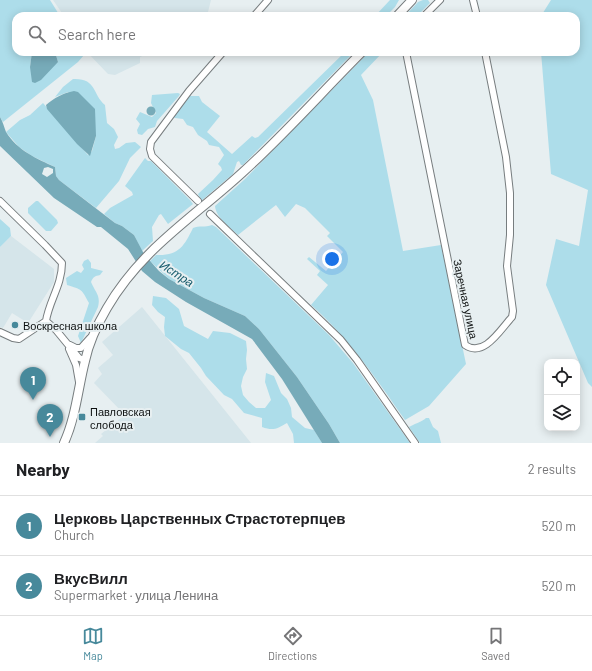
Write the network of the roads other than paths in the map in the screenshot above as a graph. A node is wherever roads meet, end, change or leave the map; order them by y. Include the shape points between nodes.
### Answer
1 (268, 0) edge
2 (412, 0) edge
3 (473, 0) edge
4 (437, 1) edge
5 (258, 12) edge
6 (401, 12) edge
7 (427, 12) edge
8 (477, 12) edge
9 (220, 56) edge
10 (358, 56) edge
11 (407, 56) edge
12 (486, 56) edge
13 (0, 201) edge
14 (198, 202) dead end
15 (210, 214) dead end
16 (46, 321) junction
17 (95, 331) junction
18 (0, 332) edge
19 (67, 343) junction
20 (85, 360) junction
21 (80, 384) junction
22 (64, 443) edge
23 (415, 443) edge

1 - 5 street
2 - 6 main road
3 - 8 street
4 - 7 street
9 - 14 street via 189,91 151,142 152,156
10 - 17 main road via 262,155 146,256 123,284
11 - 12 street, Заречная улица via 465,345 470,349 486,346 512,317 513,311 507,266 510,193 506,157
13 - 16 street via 62,263 60,280
15 - 23 street via 341,340
16 - 18 street via 20,339
16 - 19 street
17 - 19 street via 81,348
17 - 20 main road
19 - 20 street via 78,358
19 - 21 street
20 - 21 main road
21 - 22 main road via 73,419

